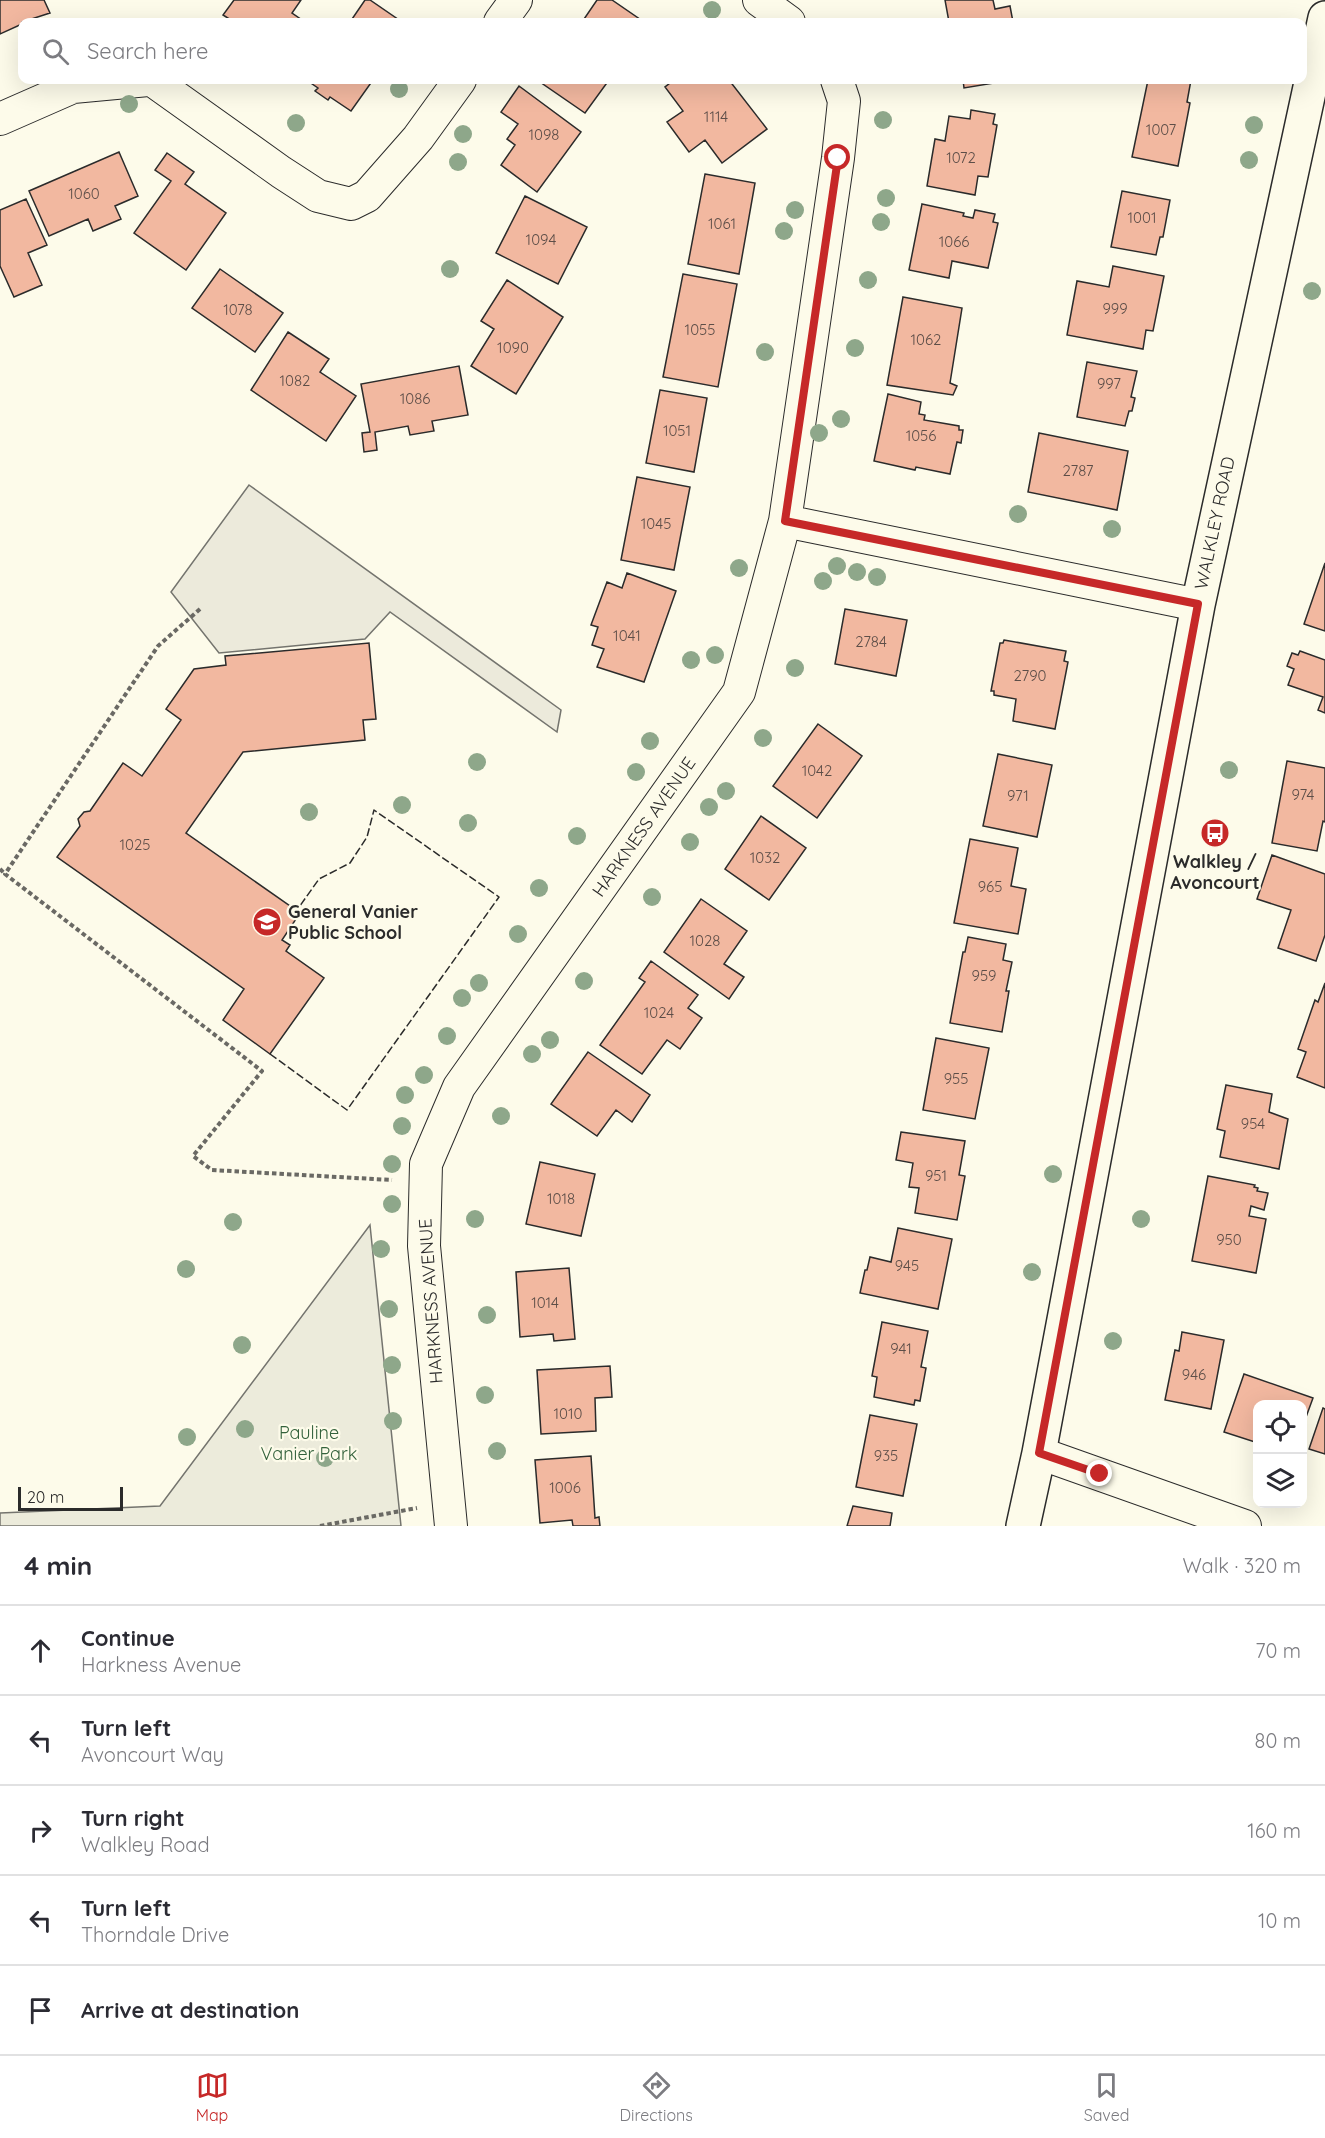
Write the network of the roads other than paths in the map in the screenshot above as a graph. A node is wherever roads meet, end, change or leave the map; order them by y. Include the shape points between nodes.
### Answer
1 (516, 0) edge
2 (759, 0) edge
3 (503, 18) edge
4 (784, 18) edge
5 (1325, 18) edge
6 (106, 84) edge
7 (156, 84) edge
8 (457, 84) edge
9 (841, 90) edge
10 (0, 119) edge
11 (785, 521) junction
12 (1198, 604) junction
13 (1039, 1453) junction
14 (450, 1514) edge
15 (1023, 1526) edge
16 (1245, 1526) edge

1 - 3 street
2 - 4 street
5 - 12 main road, WALKLEY ROAD
6 - 10 street via 73,87
7 - 8 street via 318,196 351,204 367,196 418,138
9 - 11 street, HARKNESS AVENUE via 836,170
11 - 12 street
11 - 14 street, HARKNESS AVENUE via 739,692 459,1087 426,1164 424,1246
12 - 13 main road, WALKLEY ROAD
13 - 15 main road, WALKLEY ROAD
13 - 16 street

